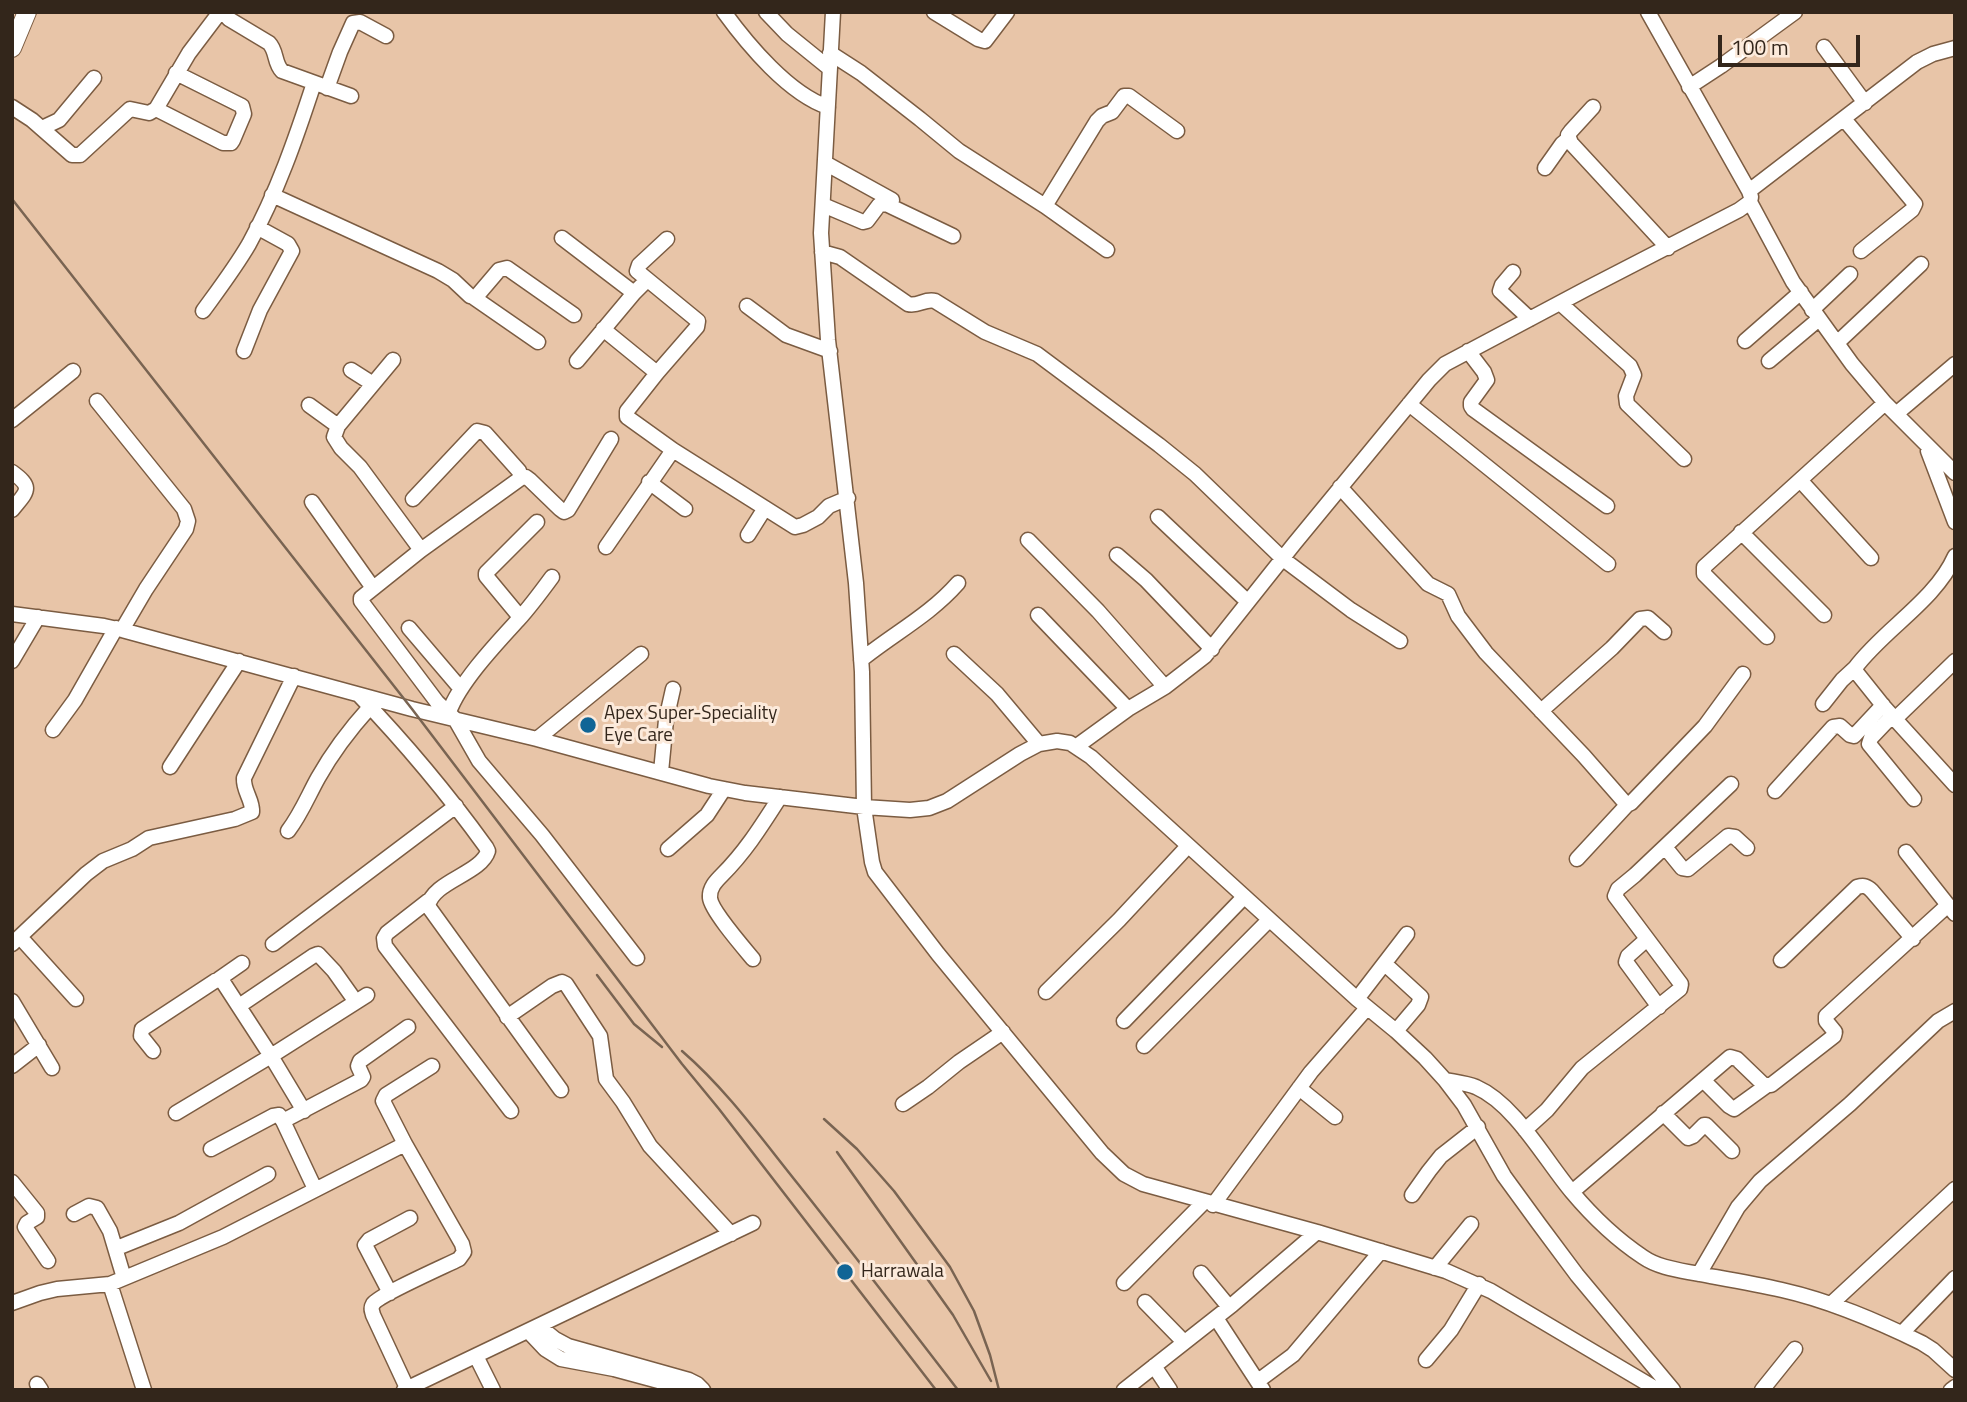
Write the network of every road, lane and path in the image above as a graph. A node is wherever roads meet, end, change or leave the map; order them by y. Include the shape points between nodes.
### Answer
1 (27, 12) edge
2 (222, 12) edge
3 (724, 12) edge
4 (766, 12) edge
5 (833, 12) edge
6 (934, 12) edge
7 (1007, 12) edge
8 (1648, 12) edge
9 (1795, 12) edge
10 (386, 36) dead end
11 (1824, 47) dead end
12 (12, 48) edge
13 (1955, 48) edge
14 (830, 60) junction
15 (176, 73) junction
16 (94, 78) dead end
17 (321, 85) junction
18 (1689, 87) junction
19 (351, 96) dead end
20 (1865, 103) junction
21 (12, 107) edge
22 (828, 107) junction
23 (1593, 107) dead end
24 (156, 109) junction
25 (1844, 119) junction
26 (42, 128) junction
27 (1177, 131) dead end
28 (1568, 139) junction
29 (825, 163) junction
30 (1545, 168) dead end
31 (272, 195) junction
32 (1749, 197) junction
33 (892, 200) dead end
34 (823, 205) junction
35 (1045, 206) junction
36 (257, 227) junction
37 (953, 236) dead end
38 (562, 238) dead end
39 (667, 239) dead end
40 (1668, 248) junction
41 (1107, 250) dead end
42 (822, 251) junction
43 (1861, 251) dead end
44 (1921, 264) dead end
45 (1513, 272) dead end
46 (1850, 274) dead end
47 (647, 280) junction
48 (1801, 292) junction
49 (634, 293) junction
50 (474, 298) junction
51 (1560, 303) junction
52 (747, 306) dead end
53 (203, 311) dead end
54 (1815, 314) junction
55 (574, 316) dead end
56 (1530, 318) junction
57 (603, 329) junction
58 (1745, 341) dead end
59 (538, 342) dead end
60 (1837, 344) junction
61 (244, 351) dead end
62 (830, 351) junction
63 (1468, 351) junction
64 (393, 359) dead end
65 (577, 361) dead end
66 (1769, 361) dead end
67 (1955, 364) edge
68 (351, 370) dead end
69 (73, 371) dead end
70 (657, 373) junction
71 (373, 384) junction
72 (97, 401) dead end
73 (1885, 403) junction
74 (1409, 404) junction
75 (309, 405) dead end
76 (1896, 414) junction
77 (12, 420) edge
78 (338, 426) junction
79 (611, 439) dead end
80 (1926, 445) junction
81 (673, 450) junction
82 (1684, 459) dead end
83 (12, 472) edge
84 (1955, 473) edge
85 (521, 478) junction
86 (1800, 480) junction
87 (649, 482) junction
88 (1340, 487) junction
89 (848, 498) junction
90 (413, 499) dead end
91 (312, 502) dead end
92 (1607, 506) dead end
93 (765, 508) junction
94 (685, 509) dead end
95 (12, 510) edge
96 (1158, 517) dead end
97 (537, 522) dead end
98 (1955, 522) edge
99 (1741, 532) junction
100 (748, 535) dead end
101 (1028, 540) dead end
102 (606, 547) dead end
103 (421, 550) junction
104 (1117, 555) dead end
105 (1955, 556) edge
106 (1871, 558) dead end
107 (1283, 559) junction
108 (1608, 564) dead end
109 (552, 577) dead end
110 (958, 583) dead end
111 (373, 588) junction
112 (1248, 602) junction
113 (12, 614) edge
114 (1038, 615) dead end
115 (1824, 615) dead end
116 (38, 617) junction
117 (520, 617) junction
118 (409, 628) dead end
119 (119, 629) junction
120 (1664, 632) dead end
121 (1767, 637) dead end
122 (1400, 641) dead end
123 (1212, 649) junction
124 (640, 654) dead end
125 (954, 654) dead end
126 (861, 660) junction
127 (12, 661) edge
128 (1955, 661) edge
129 (239, 662) junction
130 (1855, 668) junction
131 (1743, 674) dead end
132 (294, 677) junction
133 (1165, 687) junction
134 (461, 689) junction
135 (673, 689) dead end
136 (358, 694) junction
137 (1823, 704) dead end
138 (370, 707) junction
139 (1128, 709) junction
140 (1541, 711) junction
141 (1890, 714) junction
142 (452, 716) junction
143 (52, 730) dead end
144 (537, 739) junction
145 (1039, 744) junction
146 (1077, 746) junction
147 (170, 767) dead end
148 (661, 772) junction
149 (1952, 778) edge
150 (1731, 784) dead end
151 (724, 789) junction
152 (1775, 790) dead end
153 (780, 797) junction
154 (1914, 799) dead end
155 (1627, 805) junction
156 (456, 806) junction
157 (864, 807) junction
158 (288, 831) dead end
159 (1188, 846) junction
160 (1665, 847) junction
161 (1747, 848) dead end
162 (668, 849) dead end
163 (1906, 852) dead end
164 (1577, 859) dead end
165 (1244, 897) junction
166 (428, 901) junction
167 (1951, 910) edge
168 (1269, 920) junction
169 (1407, 934) dead end
170 (1647, 939) junction
171 (1913, 939) junction
172 (16, 941) edge
173 (273, 944) dead end
174 (637, 958) dead end
175 (753, 959) dead end
176 (1781, 960) dead end
177 (242, 963) dead end
178 (1385, 964) junction
179 (219, 979) junction
180 (1046, 992) dead end
181 (76, 999) dead end
182 (12, 1001) edge
183 (1362, 1003) junction
184 (239, 1006) junction
185 (1659, 1007) junction
186 (1955, 1011) edge
187 (508, 1017) junction
188 (1124, 1021) dead end
189 (408, 1027) dead end
190 (1396, 1031) junction
191 (1003, 1032) junction
192 (39, 1045) junction
193 (1144, 1046) dead end
194 (153, 1051) dead end
195 (271, 1056) junction
196 (12, 1066) edge
197 (432, 1066) dead end
198 (52, 1068) dead end
199 (1445, 1080) junction
200 (1703, 1080) junction
201 (1766, 1086) junction
202 (1299, 1088) junction
203 (561, 1090) dead end
204 (903, 1104) dead end
205 (304, 1111) junction
206 (511, 1111) dead end
207 (176, 1113) dead end
208 (1663, 1113) junction
209 (1335, 1117) dead end
210 (283, 1121) junction
211 (1478, 1127) junction
212 (1525, 1130) junction
213 (405, 1143) junction
214 (211, 1149) dead end
215 (1732, 1152) dead end
216 (268, 1174) dead end
217 (12, 1182) edge
218 (315, 1189) junction
219 (1955, 1189) edge
220 (1572, 1192) junction
221 (1412, 1195) dead end
222 (1208, 1203) junction
223 (74, 1214) dead end
224 (410, 1218) dead end
225 (753, 1223) dead end
226 (1471, 1224) dead end
227 (1317, 1232) junction
228 (731, 1234) junction
229 (117, 1248) junction
230 (1381, 1251) junction
231 (48, 1261) dead end
232 (1435, 1268) junction
233 (1201, 1273) dead end
234 (1699, 1274) junction
235 (124, 1278) junction
236 (1955, 1278) edge
237 (1124, 1283) dead end
238 (110, 1284) junction
239 (1479, 1284) junction
240 (390, 1293) junction
241 (1145, 1302) dead end
242 (12, 1303) edge
243 (1831, 1304) junction
244 (1229, 1307) junction
245 (1216, 1318) junction
246 (533, 1328) junction
247 (1902, 1333) junction
248 (1184, 1342) junction
249 (1795, 1349) dead end
250 (476, 1356) junction
251 (1426, 1360) dead end
252 (1154, 1366) junction
253 (1955, 1370) edge
254 (1261, 1385) edge
255 (696, 1388) edge
256 (406, 1389) edge
257 (144, 1390) edge
258 (493, 1390) edge
259 (1124, 1390) edge
260 (1170, 1390) edge
261 (1658, 1390) edge
262 (1673, 1390) edge
263 (1762, 1390) edge

1 - 12 main road
2 - 15 street
2 - 17 street via 269,43 282,71
3 - 22 street via 786,81 810,100
4 - 14 street via 787,34
5 - 14 street
6 - 7 street via 985,41
8 - 18 street
9 - 18 street
10 - 17 street via 354,23
11 - 20 street
13 - 20 street via 1917,62
14 - 22 street
14 - 35 street via 881,88 959,151
15 - 24 street
15 - 24 street via 242,106 244,114 233,140 223,143
16 - 26 street via 59,120
17 - 19 street
17 - 31 street
18 - 32 street
20 - 25 street
21 - 26 street
22 - 29 street
23 - 28 street
24 - 26 street via 149,113 130,109 77,156
25 - 32 street
25 - 43 street via 1915,204
27 - 35 street via 1124,96 1112,113 1097,121
28 - 30 street
28 - 40 street
29 - 33 street
29 - 34 street
31 - 36 street
31 - 50 street via 438,271
32 - 40 street via 1739,210
32 - 48 street
34 - 37 street via 863,222 879,205 886,204
34 - 42 street
35 - 41 street
36 - 53 street
36 - 61 street via 288,244 292,251
38 - 49 street
39 - 47 street via 639,265 637,271
40 - 51 street
42 - 62 street
42 - 107 street via 840,257 908,304 935,301 985,332 1037,354 1177,459
44 - 60 street
45 - 56 street via 1500,291
46 - 54 street
47 - 49 street
47 - 70 street via 698,321
48 - 54 street
48 - 58 street
49 - 57 street
50 - 55 street via 506,268
50 - 59 street
51 - 56 street
51 - 82 street via 1630,366 1634,375 1627,404
52 - 62 street via 786,334
54 - 60 street
54 - 66 street
56 - 63 street
57 - 65 street
57 - 70 street
60 - 73 street
62 - 89 street
63 - 74 street via 1445,364
63 - 92 street via 1486,376 1471,402 1473,409
64 - 71 street
67 - 76 street
68 - 71 street
69 - 77 street
70 - 81 street via 627,417
71 - 78 street
72 - 119 street via 188,515 186,529
73 - 76 street
73 - 86 street
74 - 88 street
74 - 108 street
75 - 78 street
76 - 80 street
78 - 103 street via 337,442
79 - 85 street via 564,512 530,480
80 - 84 street
80 - 98 street
81 - 87 street
81 - 93 street
83 - 95 street via 27,486
85 - 90 street via 485,433 477,431
85 - 103 street
86 - 99 street
86 - 106 street
87 - 94 street
87 - 102 street
88 - 107 street
88 - 140 street via 1428,584 1448,594 1458,616 1486,653
89 - 93 street via 795,527
89 - 126 street
91 - 111 street
93 - 100 street
96 - 112 street
97 - 117 street via 486,573
99 - 115 street
99 - 121 street via 1703,570
101 - 133 street
103 - 111 street
104 - 123 street
105 - 130 street via 1944,575
107 - 112 street
107 - 122 street
109 - 117 street
110 - 126 street via 933,608
111 - 142 street via 360,601
112 - 123 street
113 - 116 street
114 - 139 street
116 - 119 street
116 - 127 street
117 - 134 street
118 - 134 street
119 - 129 street
119 - 143 street
120 - 140 street via 1648,618 1640,619
123 - 133 street
124 - 144 street
125 - 145 street via 997,694
126 - 157 street
128 - 141 street
129 - 132 street
129 - 147 street
130 - 137 street
130 - 141 street
131 - 155 street via 1705,726
132 - 136 street
132 - 172 street via 244,778 252,812 144,839 103,861
133 - 139 street
134 - 142 street
135 - 148 street
136 - 138 street
136 - 142 street
138 - 156 street
138 - 158 street via 324,768
139 - 146 street
140 - 155 street
141 - 149 street
141 - 152 street via 1854,736 1840,726 1833,727
141 - 154 street via 1869,744
142 - 144 street
142 - 174 street via 479,761
144 - 148 street
145 - 146 street via 1057,741
145 - 157 street via 947,802 910,810
146 - 159 street
148 - 151 street
150 - 160 street
151 - 153 street
151 - 162 street via 707,814
153 - 157 street
153 - 175 street via 709,895
155 - 164 street
156 - 166 street via 486,847 487,856
156 - 173 street
157 - 191 street via 875,872
159 - 165 street
159 - 180 street
160 - 161 street via 1688,869 1728,836
160 - 170 street via 1615,896
163 - 167 street
165 - 168 street
165 - 188 street
166 - 187 street
166 - 206 street via 387,933 385,946
167 - 171 street
168 - 183 street
168 - 193 street
169 - 178 street
170 - 185 street via 1626,962
170 - 185 street via 1681,986
171 - 176 street via 1863,885
171 - 201 street via 1826,1016 1834,1036
172 - 181 street
177 - 179 street
178 - 183 street
178 - 190 street via 1420,997
179 - 184 street
179 - 194 street via 142,1029 141,1036
182 - 192 street
183 - 190 street
183 - 202 street
184 - 195 street
184 - 195 street via 316,954 361,998
185 - 212 street via 1582,1068
186 - 234 street via 1938,1021 1760,1181 1738,1208
187 - 203 street
187 - 228 street via 552,986 566,985 600,1036 606,1079 650,1146
189 - 205 street via 360,1061 361,1080
190 - 199 street
191 - 204 street
191 - 222 street via 1124,1174
192 - 196 street
192 - 198 street
195 - 205 street
195 - 207 street
197 - 213 street via 384,1098
199 - 211 street
199 - 212 street via 1477,1087
200 - 201 street via 1734,1109
200 - 201 street via 1733,1057
200 - 208 street
202 - 209 street
202 - 222 street
205 - 210 street
208 - 215 street via 1688,1138 1706,1125
208 - 220 street
210 - 214 street via 279,1115 273,1116
210 - 218 street
211 - 221 street via 1441,1156
211 - 262 street via 1504,1176 1577,1275
212 - 220 street
213 - 218 street
213 - 240 street via 464,1252
216 - 229 street via 179,1223
217 - 231 street via 37,1213 25,1227
218 - 235 street via 223,1237
219 - 243 street
220 - 234 street via 1645,1259
222 - 227 street
222 - 237 street
223 - 229 street via 89,1206 97,1208
224 - 240 street via 365,1245
225 - 228 street
226 - 232 street
227 - 230 street
227 - 244 street
228 - 246 street
229 - 235 street
230 - 232 street
230 - 254 street via 1293,1355
232 - 239 street
233 - 244 street
234 - 243 street
235 - 238 street
236 - 247 street
238 - 242 street via 57,1289
238 - 257 street
239 - 251 street
239 - 261 street
240 - 256 street via 372,1309
241 - 248 street
243 - 247 street
244 - 245 street
245 - 248 street
245 - 254 street
246 - 250 street
246 - 255 street via 545,1349 561,1359
247 - 253 street via 1933,1350
248 - 252 street
249 - 263 street
250 - 256 street
250 - 258 street
252 - 259 street
252 - 260 street

